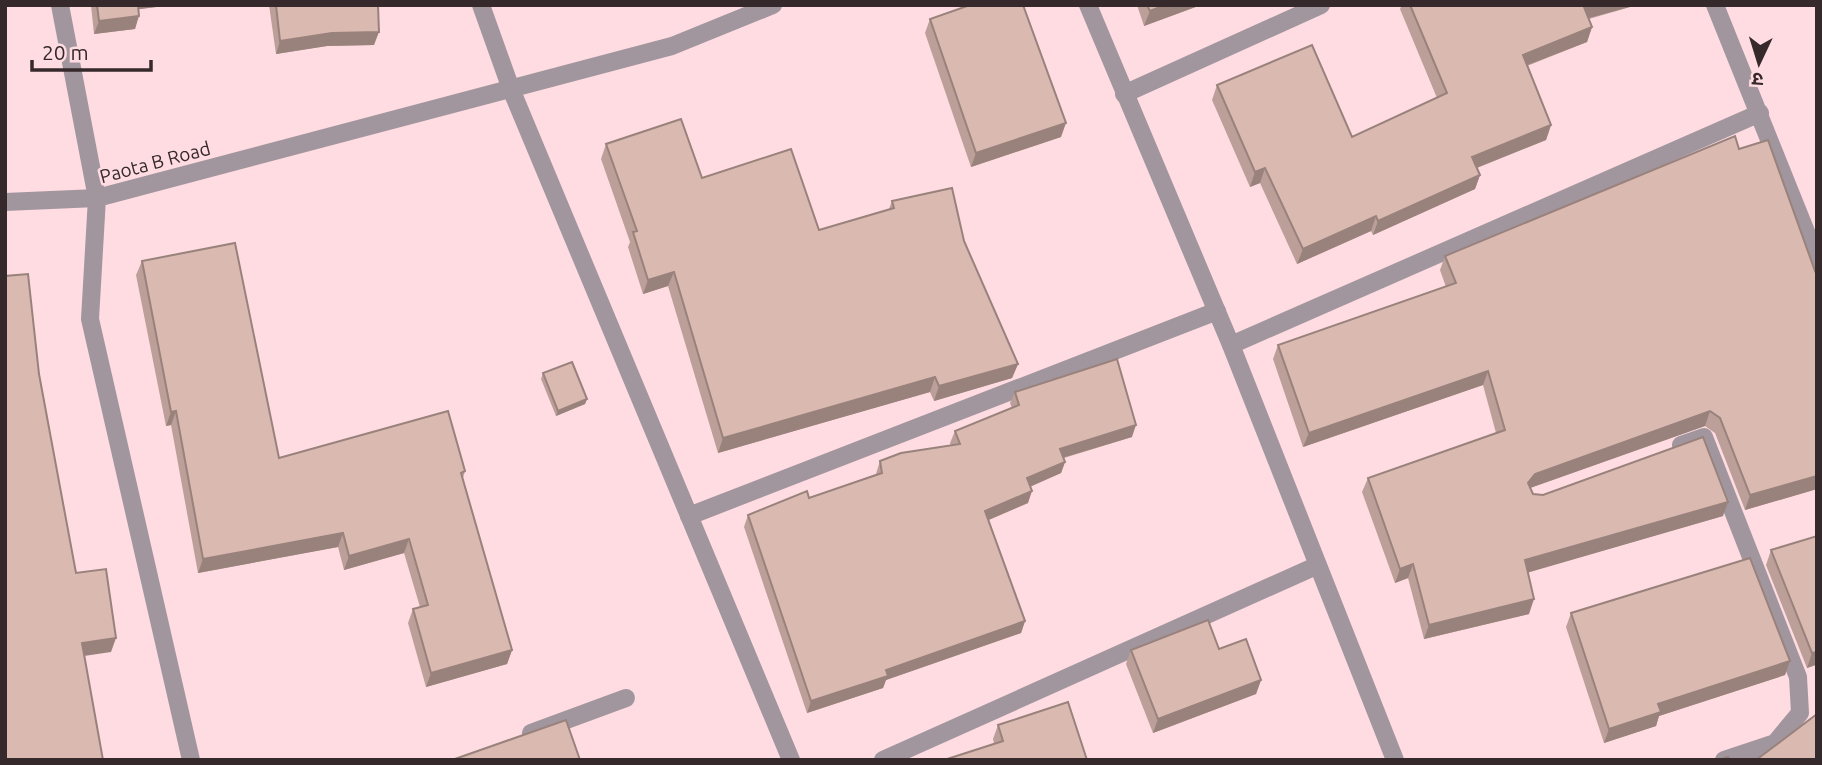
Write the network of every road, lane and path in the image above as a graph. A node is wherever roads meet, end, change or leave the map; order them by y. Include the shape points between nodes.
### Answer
1 (60, 5) edge
2 (481, 5) edge
3 (773, 5) edge
4 (1088, 5) edge
5 (1321, 5) edge
6 (1715, 5) edge
7 (511, 89) junction
8 (1124, 94) junction
9 (1759, 113) junction
10 (97, 198) junction
11 (5, 202) edge
12 (1817, 259) edge
13 (1217, 311) junction
14 (1231, 345) junction
15 (1665, 451) edge
16 (689, 516) junction
17 (1316, 566) junction
18 (626, 698) dead end
19 (509, 741) edge
20 (191, 760) edge
21 (791, 760) edge
22 (883, 760) edge
23 (1395, 760) edge
24 (1724, 760) edge

1 - 10 street
2 - 7 street
3 - 7 street, Paota B Road via 672,46
4 - 8 street
5 - 8 street
6 - 9 street
7 - 10 street, Paota B Road
7 - 16 street
8 - 13 street
9 - 12 street
9 - 14 street
10 - 11 street
10 - 20 street, Paota B Road via 90,319
13 - 14 street
13 - 16 street
14 - 17 street
15 - 24 street via 1704,437 1798,677 1800,713 1775,743
16 - 21 street
17 - 22 street
17 - 23 street
18 - 19 street

